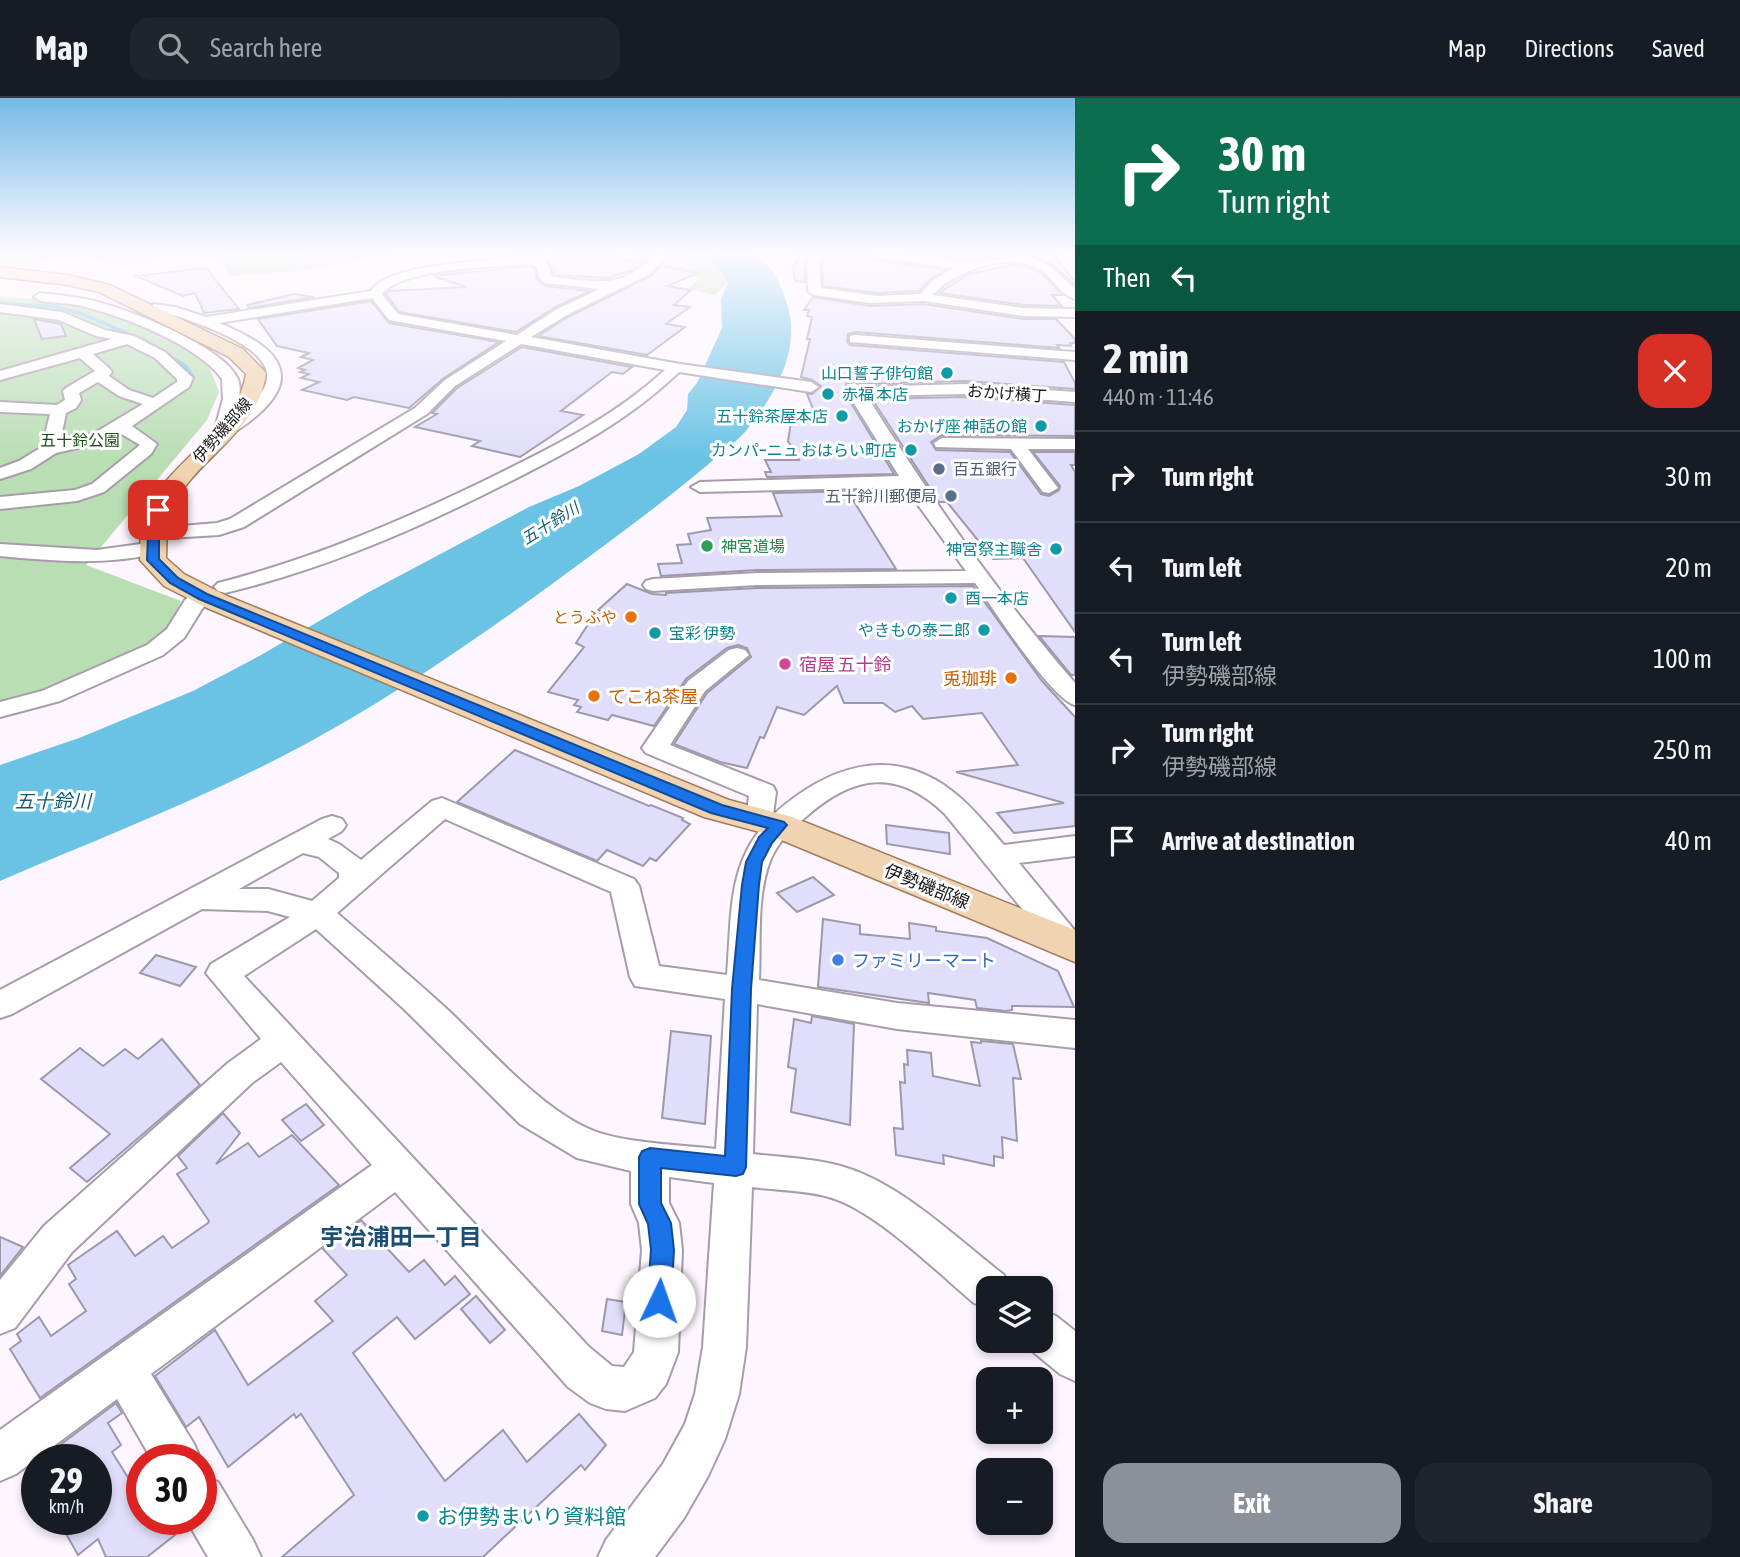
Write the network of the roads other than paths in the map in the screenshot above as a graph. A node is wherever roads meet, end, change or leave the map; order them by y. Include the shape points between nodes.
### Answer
1 (76, 322) edge
2 (136, 322) edge
3 (172, 322) tunnel mouth
4 (207, 322) tunnel mouth
5 (422, 322) edge
6 (548, 322) edge
7 (155, 333) tunnel mouth
8 (129, 339) junction
9 (855, 339) dead end
10 (522, 340) junction
11 (82, 352) junction
12 (1075, 356) edge
13 (678, 367) junction
14 (0, 376) edge
15 (100, 377) junction
16 (811, 387) dead end
17 (1075, 397) edge
18 (154, 403) junction
19 (0, 407) edge
20 (59, 410) junction
21 (121, 426) junction
22 (222, 432) junction
23 (942, 443) dead end
24 (1015, 443) junction
25 (1075, 444) edge
26 (50, 449) junction
27 (0, 474) edge
28 (911, 481) junction
29 (700, 487) dead end
30 (1049, 488) dead end
31 (0, 503) edge
32 (0, 534) edge
33 (154, 541) junction
34 (0, 550) edge
35 (981, 577) junction
36 (653, 585) dead end
37 (221, 595) junction
38 (737, 655) dead end
39 (1066, 679) edge
40 (51, 696) junction
41 (1075, 698) edge
42 (0, 710) edge
43 (0, 725) edge
44 (770, 819) junction
45 (332, 825) dead end
46 (298, 843) junction
47 (1075, 846) edge
48 (997, 856) junction
49 (353, 883) junction
50 (199, 898) junction
51 (317, 913) junction
52 (1072, 946) edge
53 (74, 967) junction
54 (0, 986) edge
55 (741, 989) junction
56 (0, 1005) edge
57 (1075, 1034) edge
58 (285, 1040) junction
59 (650, 1157) junction
60 (736, 1167) junction
61 (398, 1168) junction
62 (976, 1279) edge
63 (2, 1308) edge
64 (1053, 1341) edge
65 (1075, 1359) edge
66 (124, 1370) junction
67 (168, 1444) edge
68 (0, 1458) edge
69 (217, 1526) edge
70 (236, 1557) edge
71 (623, 1557) edge

1 - 8 street
2 - 22 street via 215,360 230,379
3 - 22 main road, 伊勢磯部線 via 244,358 256,373 256,390
4 - 22 street via 261,352 273,367 268,393
5 - 10 street
6 - 10 street
7 - 8 street
8 - 11 street
8 - 18 street via 160,355 185,378 184,384
9 - 12 street via 1054,349
10 - 13 street
10 - 33 street via 450,383 421,411 237,523
11 - 14 street
11 - 15 street via 105,372
13 - 16 street
13 - 37 street via 607,422 479,490 330,558
15 - 18 street via 124,393
15 - 20 street via 71,391 70,405
17 - 28 street, おかげ横丁 via 965,389 855,390
18 - 21 street
19 - 20 street
20 - 26 street
21 - 26 street via 98,438
21 - 31 street via 149,443 98,488 78,495
22 - 33 main road, 伊勢磯部線 via 166,497 158,510
23 - 24 street
24 - 25 street
24 - 30 street
26 - 27 street
28 - 29 street
28 - 35 street
32 - 33 street
33 - 34 street via 116,557
33 - 37 main road, 伊勢磯部線 via 153,560 161,569
35 - 36 street
35 - 39 street
37 - 40 street via 193,605 167,642
37 - 44 main road, 伊勢磯部線 via 506,712 717,809
38 - 44 street via 696,687 655,748 763,792
39 - 41 street
40 - 42 street
40 - 43 street
44 - 48 street via 841,778 889,774 936,792
44 - 52 main road, 伊勢磯部線
44 - 55 street via 754,862
45 - 46 street
46 - 49 street via 331,850 354,870
46 - 50 street
47 - 48 street
48 - 52 street
49 - 51 street
49 - 55 street via 442,807 624,886 646,977
50 - 51 street via 268,900
50 - 53 street
51 - 58 street via 222,973
51 - 59 street via 533,1113 590,1147
53 - 54 street
53 - 56 street
55 - 57 street via 897,1016
55 - 60 street
58 - 61 street
58 - 63 street via 240,1073 58,1239
59 - 60 street
59 - 61 street via 650,1204 659,1223 662,1250 654,1367 646,1379 619,1389 587,1375
60 - 62 street via 830,1180 864,1193
60 - 71 street via 717,1394 670,1498
61 - 66 street
64 - 65 street
66 - 67 street
66 - 68 street
69 - 70 street

